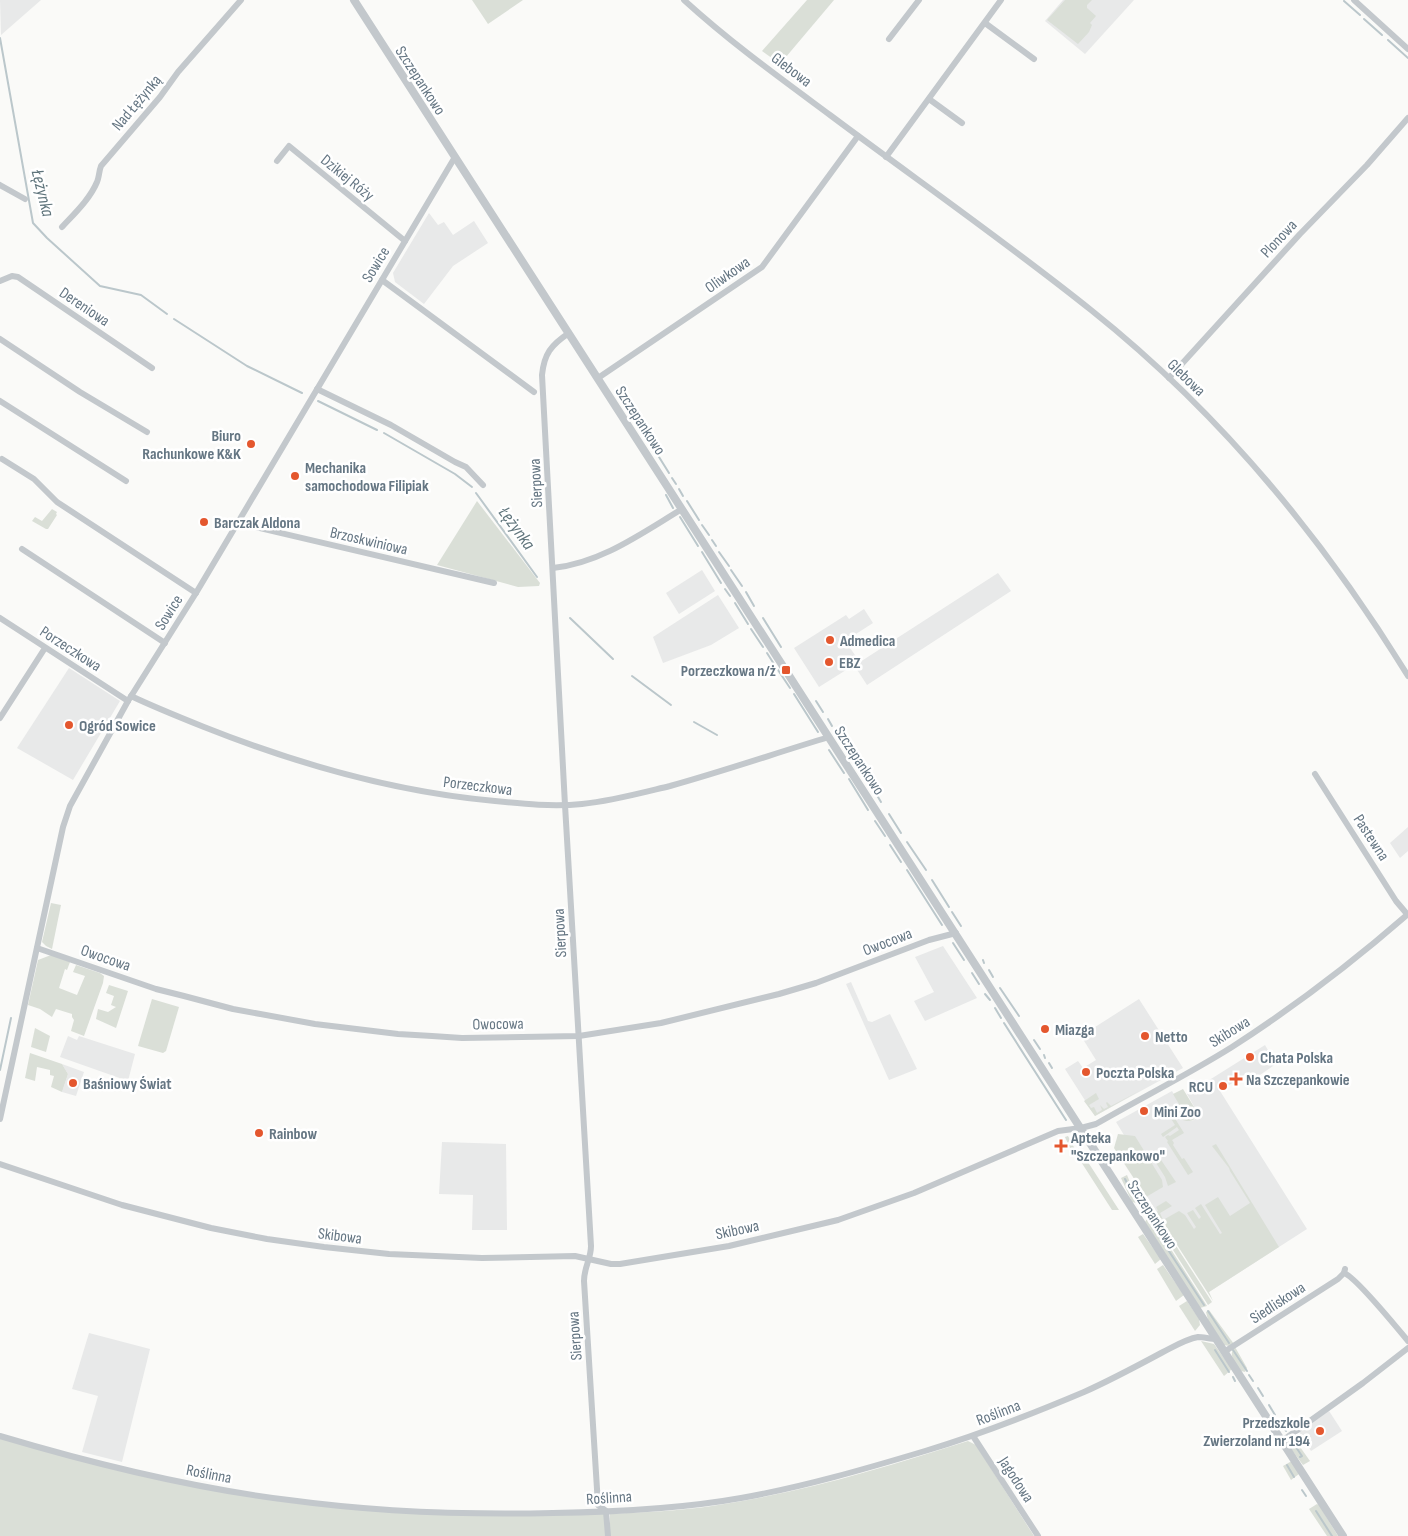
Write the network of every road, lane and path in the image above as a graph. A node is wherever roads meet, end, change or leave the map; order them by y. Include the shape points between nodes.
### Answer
1 (241, 0) edge
2 (354, 0) edge
3 (684, 0) edge
4 (919, 0) edge
5 (1001, 0) edge
6 (1354, 0) edge
7 (985, 23) junction
8 (889, 39) dead end
9 (1408, 49) edge
10 (1034, 59) dead end
11 (929, 99) junction
12 (1408, 118) edge
13 (962, 122) dead end
14 (858, 136) junction
15 (455, 157) junction
16 (886, 157) junction
17 (277, 161) dead end
18 (0, 185) edge
19 (25, 199) dead end
20 (62, 227) dead end
21 (405, 241) junction
22 (382, 280) junction
23 (0, 281) edge
24 (569, 333) junction
25 (0, 339) edge
26 (152, 368) dead end
27 (598, 378) junction
28 (1169, 378) junction
29 (317, 390) junction
30 (534, 392) dead end
31 (0, 401) edge
32 (147, 432) dead end
33 (2, 459) dead end
34 (126, 481) dead end
35 (483, 484) dead end
36 (682, 509) junction
37 (238, 523) junction
38 (22, 549) dead end
39 (553, 568) junction
40 (494, 584) dead end
41 (196, 592) junction
42 (0, 618) edge
43 (165, 642) junction
44 (45, 648) junction
45 (1408, 676) edge
46 (129, 698) junction
47 (0, 718) edge
48 (829, 737) junction
49 (1315, 774) dead end
50 (565, 805) junction
51 (1408, 914) edge
52 (956, 933) junction
53 (37, 948) junction
54 (579, 1036) junction
55 (0, 1119) edge
56 (1081, 1128) junction
57 (0, 1164) edge
58 (590, 1258) junction
59 (1207, 1325) junction
60 (1197, 1337) junction
61 (1216, 1339) junction
62 (1408, 1341) edge
63 (1408, 1348) edge
64 (1224, 1352) junction
65 (0, 1436) edge
66 (973, 1436) junction
67 (1282, 1441) junction
68 (606, 1511) junction
69 (608, 1536) edge
70 (1038, 1536) edge
71 (1343, 1536) edge

1 - 20 street, Nad Łężynką via 100,166 93,190
2 - 15 street, Szczepankowo
3 - 14 street, Glebowa via 744,51
4 - 8 street
5 - 7 street
6 - 9 street
7 - 10 street
7 - 11 street
11 - 13 street
11 - 16 street
12 - 28 street, Plonowa
14 - 16 street, Glebowa
14 - 27 street, Oliwkowa via 762,268
15 - 21 street, Sowice
15 - 24 street, Szczepankowo
16 - 28 street, Glebowa via 1091,310
17 - 21 street, Dzikiej Róży via 289,146
18 - 19 street
21 - 22 street, Sowice
22 - 29 street, Sowice
22 - 30 street
23 - 26 street, Dereniowa via 18,277
24 - 27 street, Szczepankowo
24 - 39 street, Sierpowa via 550,349 542,375
25 - 32 street
27 - 36 street, Szczepankowo
28 - 45 street, Glebowa via 1236,445 1311,535 1361,602
29 - 35 street via 391,425 466,467
29 - 37 street, Sowice
31 - 34 street
33 - 41 street via 34,479 57,502
36 - 39 street via 611,551
36 - 48 street, Szczepankowo
37 - 40 street, Brzoskwiniowa
37 - 41 street, Sowice
38 - 43 street
39 - 50 street, Sierpowa
41 - 43 street, Sowice
42 - 44 street, Porzeczkowa
43 - 46 street, Sowice
44 - 46 street, Porzeczkowa
44 - 47 street
46 - 50 street, Porzeczkowa via 266,751 384,784 471,799
46 - 53 street, Sowice via 66,815
48 - 50 street, Porzeczkowa via 699,778 599,802
48 - 52 street, Szczepankowo
49 - 51 street, Pastewna via 1397,903
50 - 54 street, Sierpowa
51 - 56 street, Skibowa via 1330,977 1234,1046 1096,1124
52 - 54 street, Owocowa via 778,994 662,1023
52 - 56 street, Szczepankowo
53 - 54 street, Owocowa via 156,989 296,1021 348,1029 462,1038
53 - 55 street, Sowice
54 - 58 street, Sierpowa
56 - 58 street, Skibowa via 1058,1131 914,1193 818,1225 729,1246 628,1264 610,1264
56 - 59 street, Szczepankowo
57 - 58 street, Skibowa via 122,1205 267,1239 389,1254
58 - 68 street, Sierpowa via 584,1281 598,1505
59 - 60 street, Roślinna
59 - 61 street, Szczepankowo
60 - 61 street, Roślinna
60 - 66 street, Roślinna via 1086,1391
61 - 64 street, Szczepankowo
62 - 64 street, Siedliskowa via 1344,1271 1338,1279
63 - 67 street
64 - 67 street, Szczepankowo
65 - 68 street, Roślinna via 122,1469 287,1500 459,1514
66 - 68 street, Roślinna via 879,1465 742,1498
66 - 70 street, Jagodowa
67 - 71 street, Szczepankowo
68 - 69 street, Sierpowa

